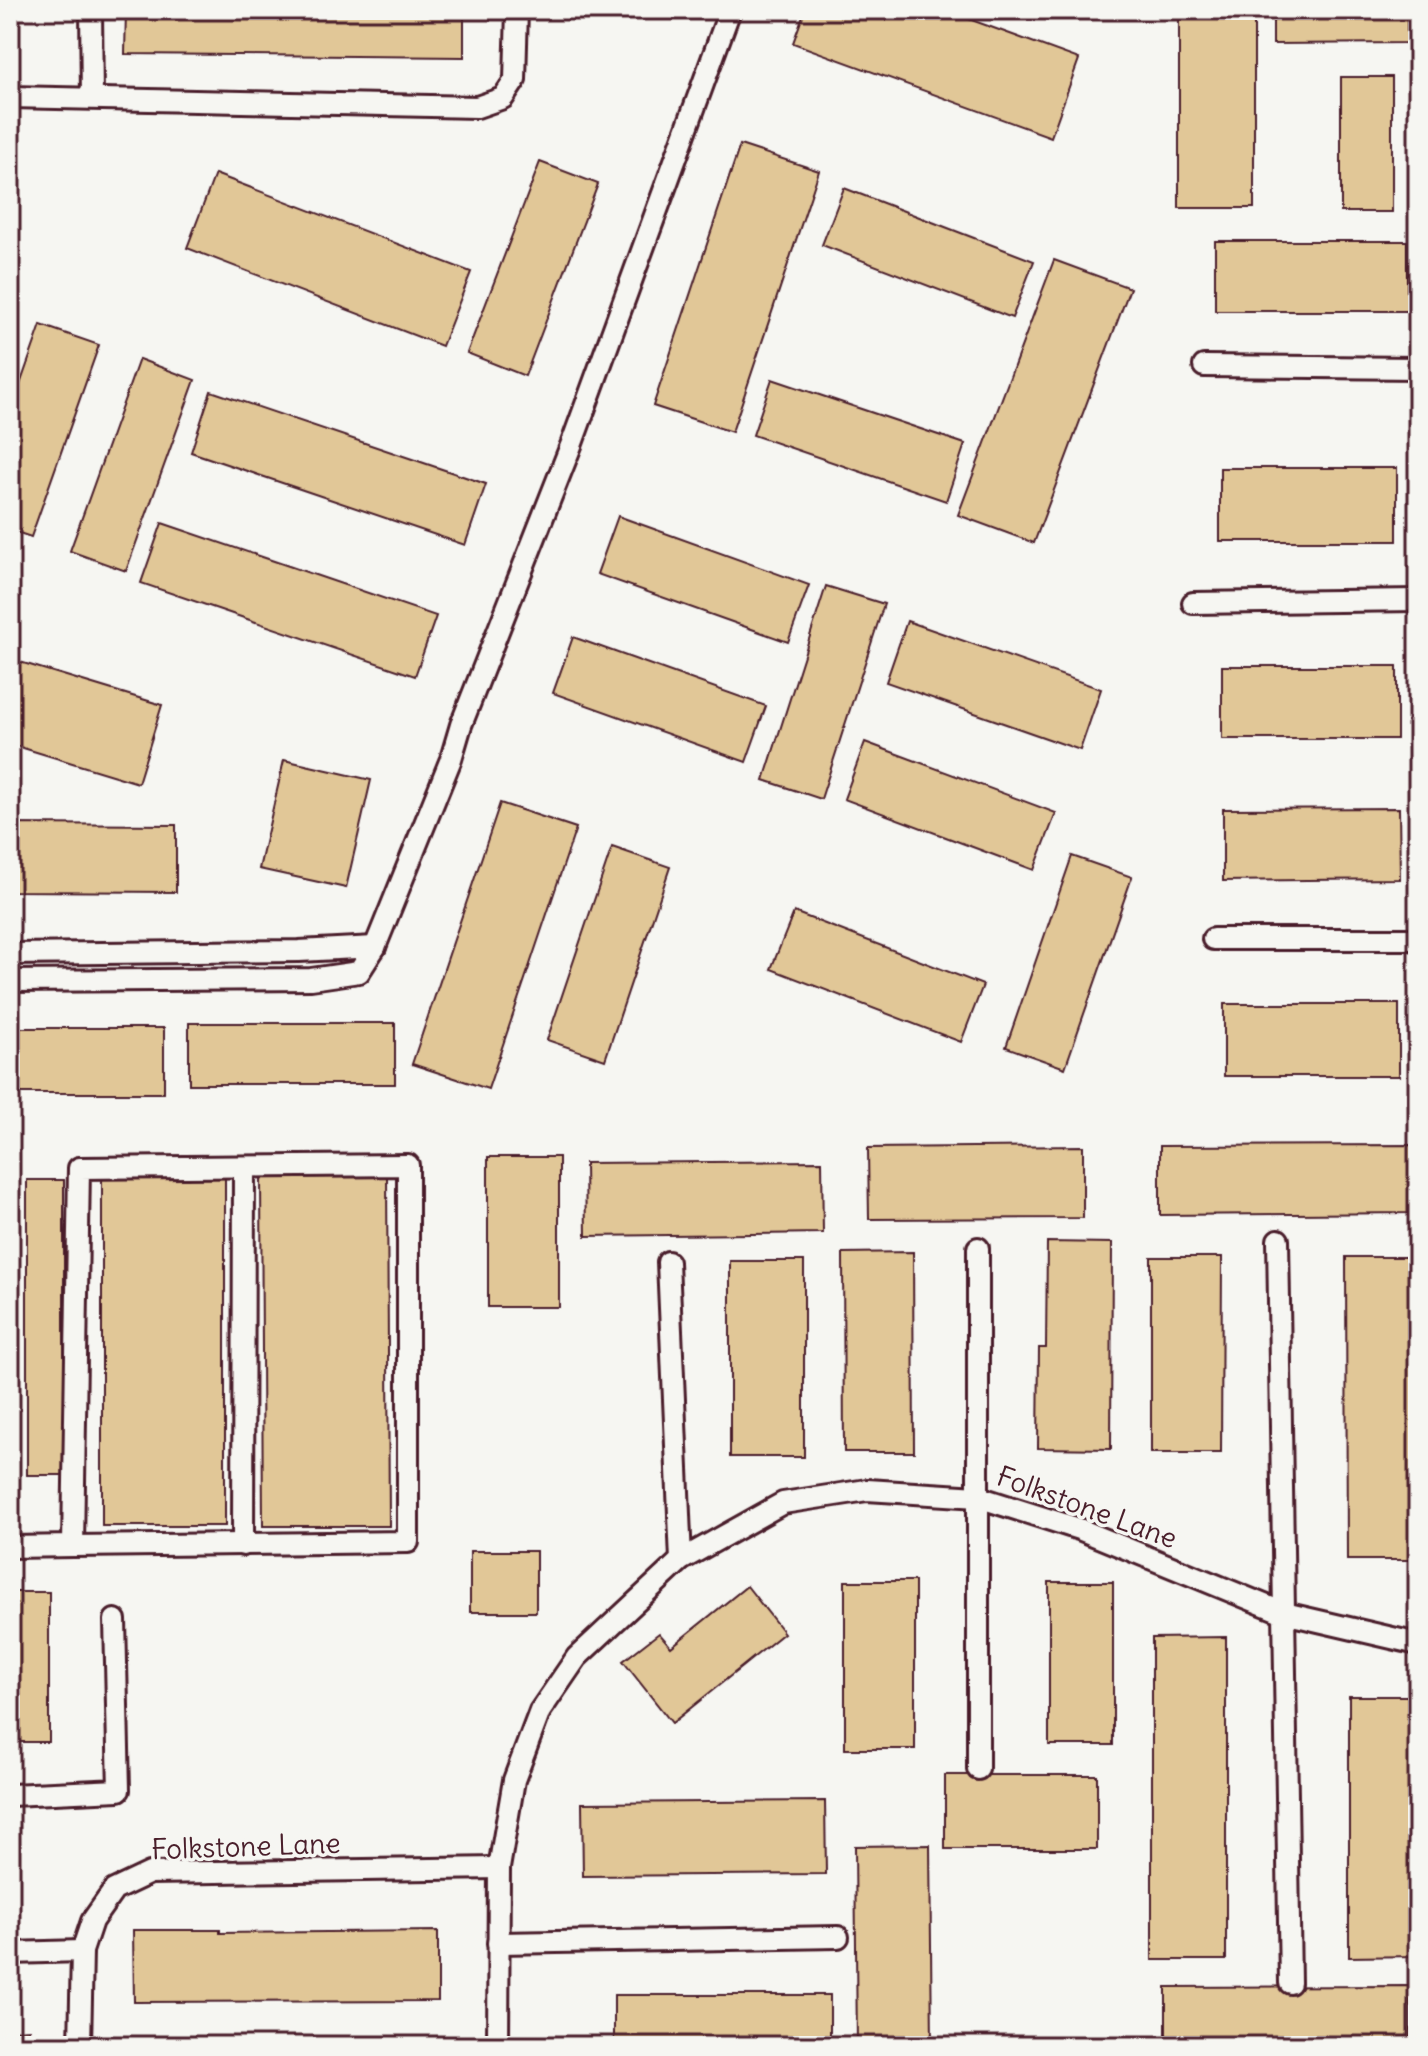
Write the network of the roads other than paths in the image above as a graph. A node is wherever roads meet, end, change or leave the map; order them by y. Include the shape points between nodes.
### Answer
1 (91, 10) edge
2 (517, 10) edge
3 (730, 10) edge
4 (10, 97) edge
5 (92, 98) junction
6 (1204, 366) dead end
7 (1418, 368) edge
8 (1418, 600) edge
9 (1193, 603) dead end
10 (1213, 939) dead end
11 (1418, 939) edge
12 (375, 947) junction
13 (10, 954) edge
14 (10, 981) edge
15 (244, 1167) junction
16 (1278, 1240) dead end
17 (978, 1248) dead end
18 (668, 1262) dead end
19 (978, 1497) junction
20 (243, 1545) junction
21 (73, 1546) junction
22 (10, 1547) edge
23 (681, 1560) junction
24 (1284, 1613) junction
25 (115, 1620) dead end
26 (1418, 1644) edge
27 (978, 1769) dead end
28 (10, 1795) edge
29 (499, 1868) junction
30 (838, 1937) dead end
31 (498, 1943) junction
32 (82, 1951) junction
33 (10, 1953) edge
34 (1290, 1983) dead end
35 (80, 2046) edge
36 (498, 2046) edge

1 - 5 lane
2 - 5 lane via 515,80 503,98 477,107
3 - 12 lane via 572,443
4 - 5 lane
6 - 7 lane
8 - 9 lane
10 - 11 lane
12 - 13 lane
12 - 14 lane via 359,972 311,979
15 - 20 lane
15 - 20 lane via 408,1165 408,1542
15 - 21 lane via 79,1168
16 - 24 lane
17 - 19 lane
18 - 23 lane
19 - 23 lane, Folkstone Lane via 867,1490 783,1503
19 - 24 lane, Folkstone Lane via 1079,1529
19 - 27 lane
20 - 21 lane
21 - 22 lane
23 - 29 lane, Folkstone Lane via 577,1657 540,1711 514,1780
24 - 26 lane, Folkstone Lane
24 - 34 lane
25 - 28 lane via 119,1790
29 - 31 lane, Folkstone Lane
29 - 32 lane, Folkstone Lane via 150,1873 114,1890 92,1921
30 - 31 lane
31 - 36 lane, Folkstone Lane
32 - 33 lane
32 - 35 lane, Folkstone Lane

